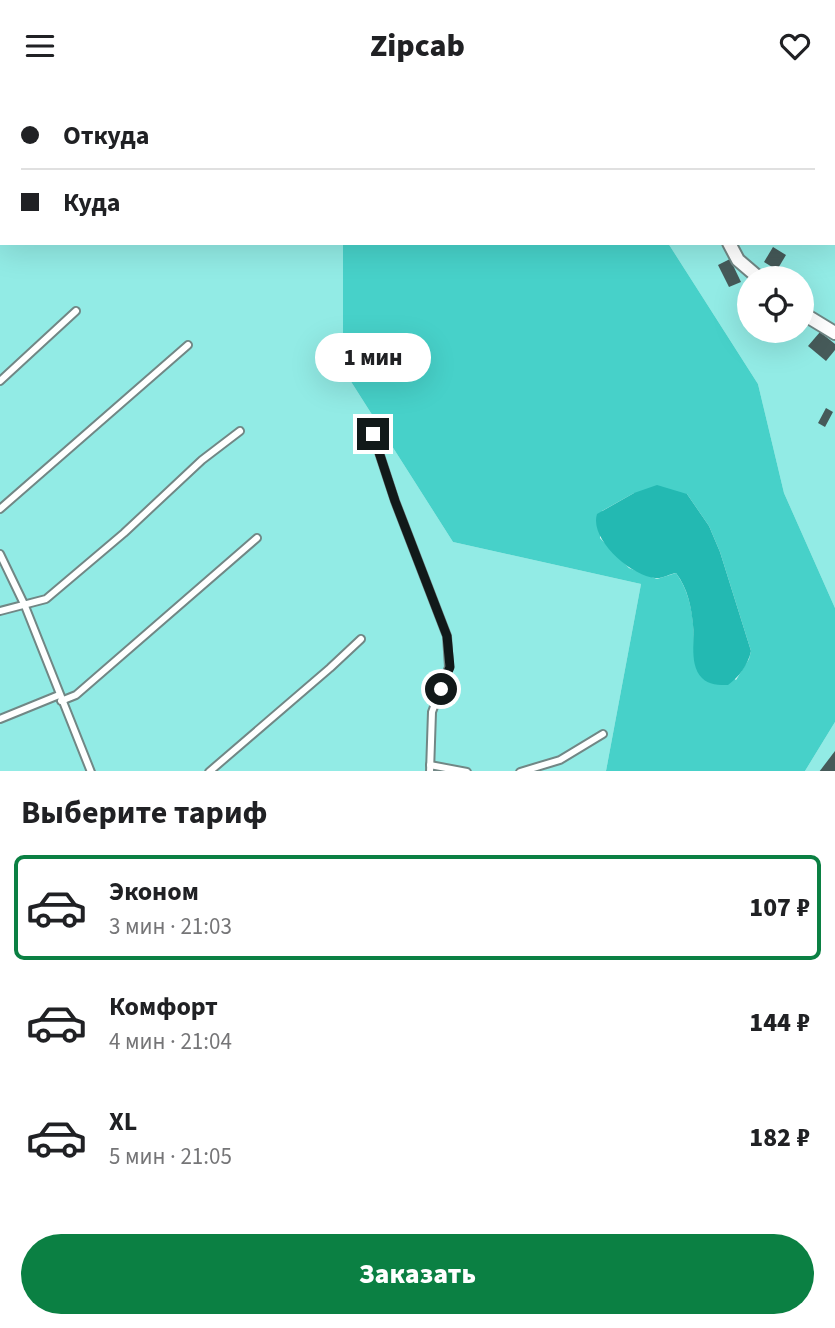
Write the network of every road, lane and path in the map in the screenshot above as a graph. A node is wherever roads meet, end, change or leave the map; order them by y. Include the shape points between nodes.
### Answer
1 (730, 245) edge
2 (745, 266) edge
3 (76, 311) dead end
4 (814, 320) edge
5 (835, 333) edge
6 (188, 345) dead end
7 (0, 381) edge
8 (240, 431) dead end
9 (373, 434) dead end
10 (0, 509) edge
11 (257, 538) dead end
12 (0, 554) edge
13 (25, 605) junction
14 (0, 611) edge
15 (360, 639) dead end
16 (60, 698) junction
17 (0, 719) edge
18 (603, 734) dead end
19 (430, 768) edge
20 (91, 771) edge
21 (210, 771) edge
22 (458, 771) edge
23 (523, 771) edge

1 - 2 street
3 - 7 lane
4 - 5 street
6 - 10 lane
8 - 13 lane via 46,599
9 - 19 lane via 447,636 450,667 432,712
11 - 16 lane via 76,695
12 - 13 lane
13 - 14 lane
13 - 16 lane
15 - 21 lane
16 - 17 lane
16 - 20 lane
18 - 23 lane via 560,759
19 - 22 lane

